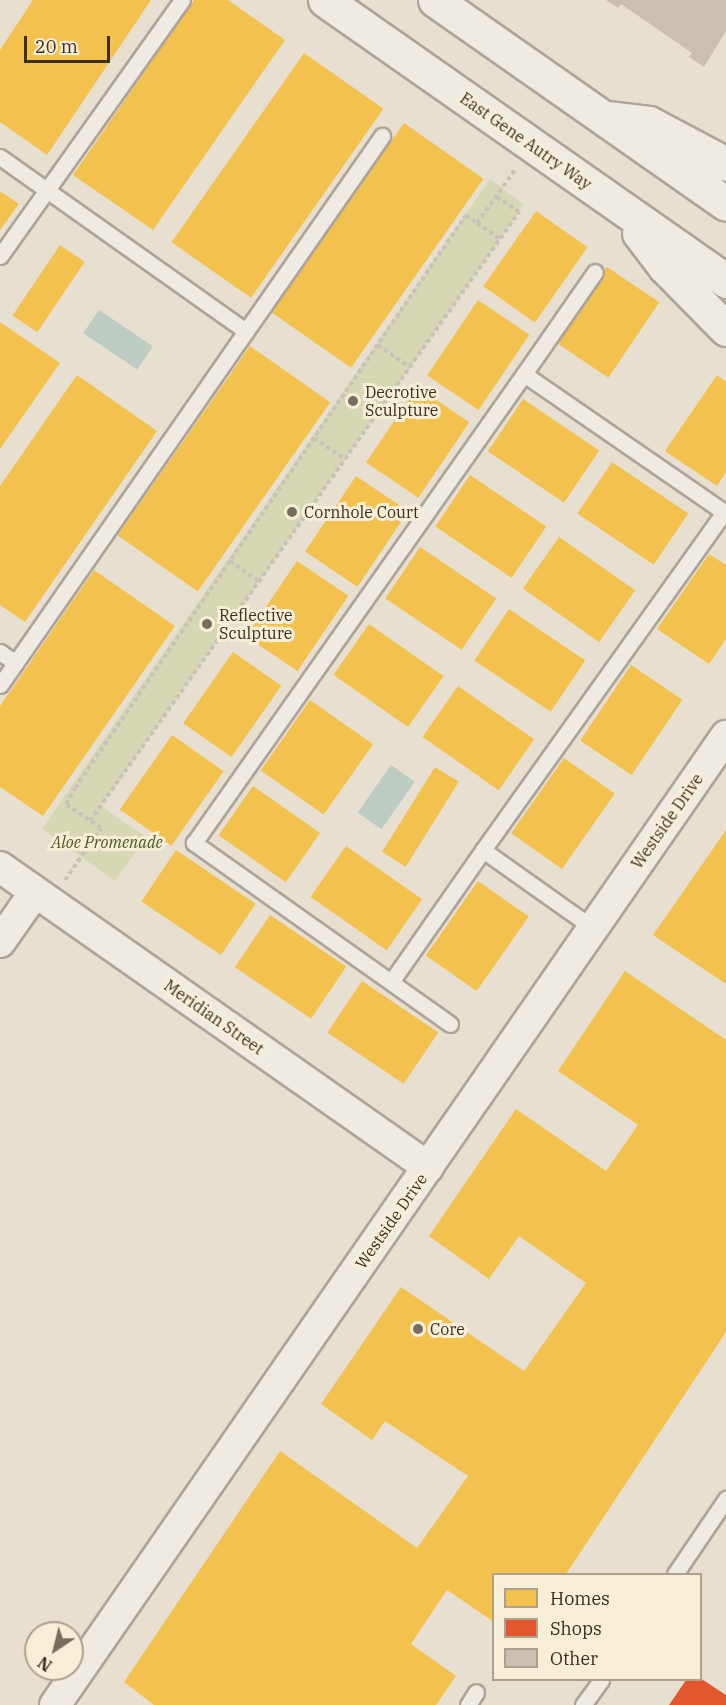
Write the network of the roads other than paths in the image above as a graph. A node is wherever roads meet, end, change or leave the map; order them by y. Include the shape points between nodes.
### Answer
1 (182, 0) edge
2 (325, 0) edge
3 (435, 0) edge
4 (600, 117) junction
5 (382, 136) dead end
6 (0, 157) edge
7 (726, 164) edge
8 (47, 190) junction
9 (726, 204) edge
10 (618, 206) junction
11 (0, 256) edge
12 (594, 272) dead end
13 (726, 281) edge
14 (726, 329) edge
15 (246, 331) junction
16 (524, 374) junction
17 (725, 511) edge
18 (0, 652) edge
19 (15, 663) junction
20 (0, 685) edge
21 (726, 736) edge
22 (483, 850) junction
23 (0, 867) edge
24 (42, 897) junction
25 (593, 928) junction
26 (0, 942) edge
27 (391, 982) junction
28 (450, 1024) dead end
29 (428, 1167) junction
30 (726, 1499) edge
31 (676, 1573) edge
32 (600, 1681) edge
33 (55, 1705) edge
34 (583, 1705) edge

1 - 8 lane
2 - 10 street, East Gene Autry Way
3 - 4 street
4 - 7 street via 649,123
4 - 9 street
5 - 15 lane
6 - 8 lane
8 - 11 lane
8 - 15 lane
10 - 13 street, East Gene Autry Way
10 - 14 street via 665,267
12 - 16 lane
15 - 19 lane
16 - 17 lane
16 - 27 lane via 194,843
17 - 22 lane
18 - 19 lane
19 - 20 lane
21 - 25 street, Westside Drive
22 - 25 lane
22 - 27 lane
23 - 24 street, Meridian Street
24 - 26 street
24 - 29 street, Meridian Street
25 - 29 street, Westside Drive
27 - 28 lane
29 - 33 street, Westside Drive
30 - 31 lane
32 - 34 lane

